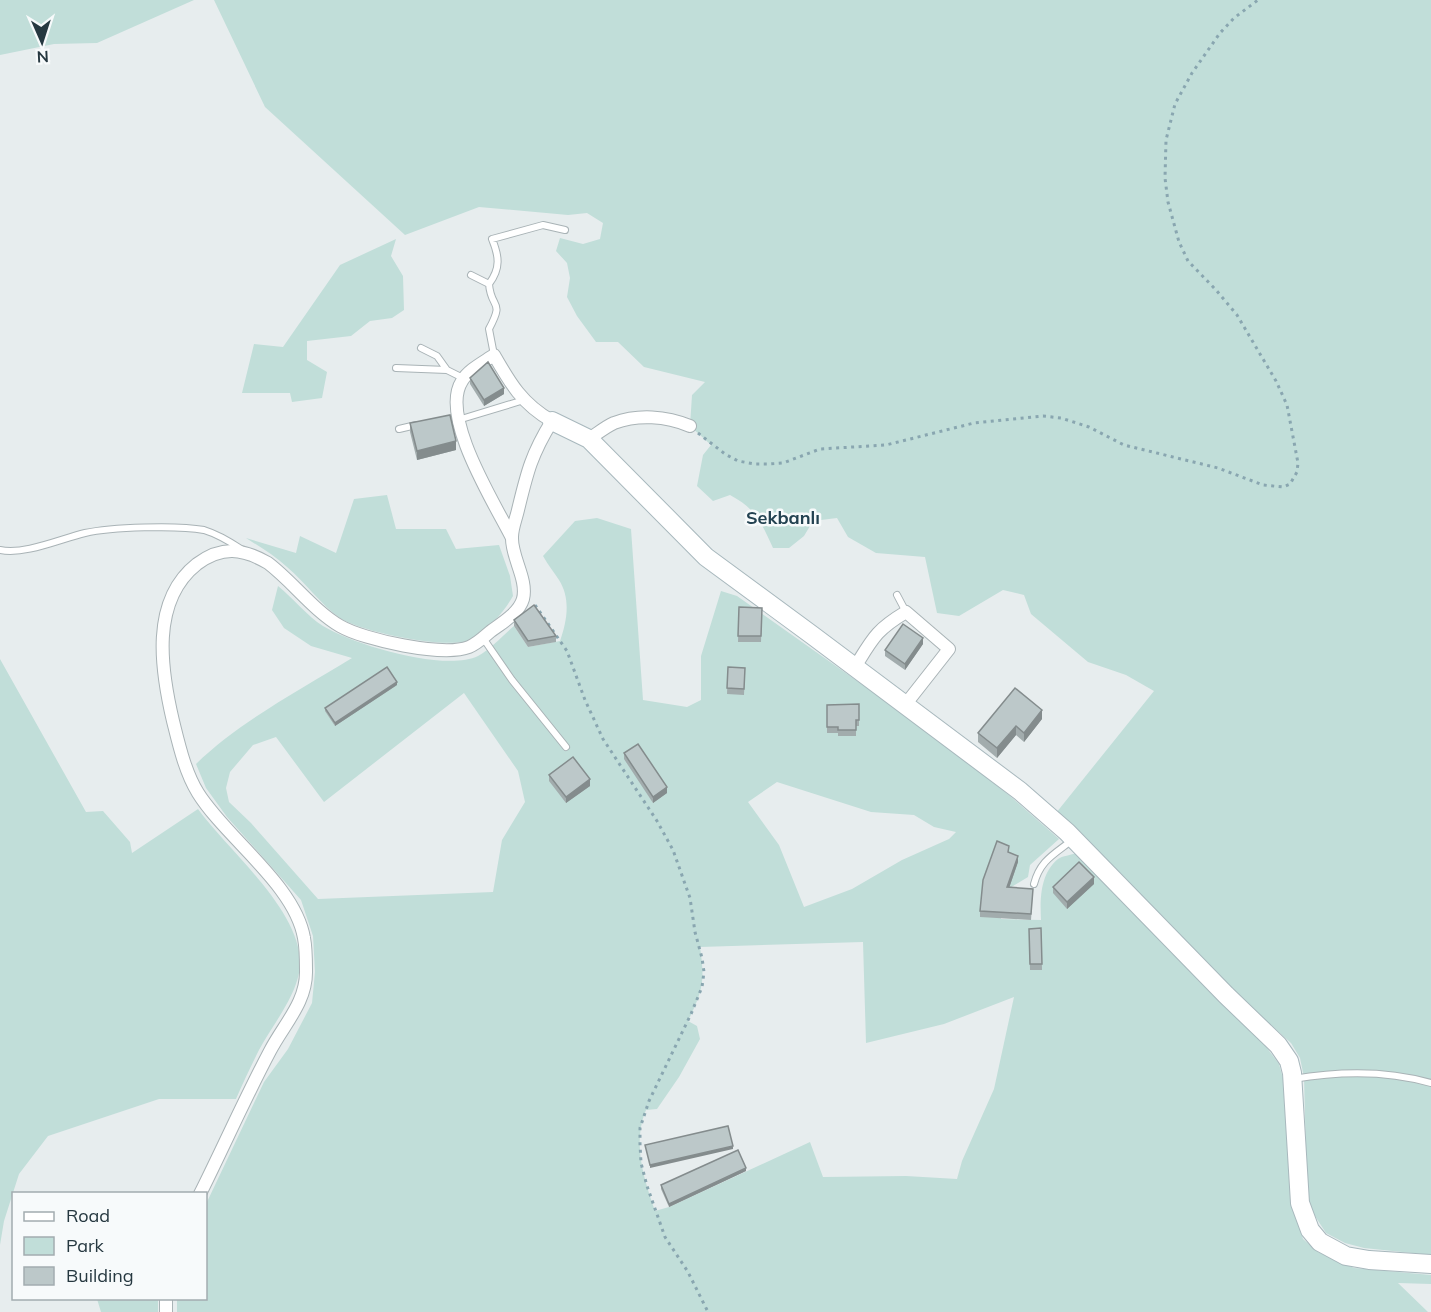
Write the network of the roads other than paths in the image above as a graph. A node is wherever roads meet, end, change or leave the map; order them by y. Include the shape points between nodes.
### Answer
1 (565, 230) dead end
2 (471, 275) dead end
3 (489, 284) junction
4 (421, 348) dead end
5 (494, 355) junction
6 (396, 368) dead end
7 (447, 370) junction
8 (463, 378) junction
9 (524, 400) junction
10 (455, 419) junction
11 (552, 421) junction
12 (428, 423) edge
13 (690, 426) road end
14 (399, 429) dead end
15 (589, 439) junction
16 (512, 538) junction
17 (0, 550) edge
18 (246, 553) junction
19 (897, 595) dead end
20 (906, 612) junction
21 (483, 638) junction
22 (855, 667) junction
23 (905, 705) junction
24 (566, 747) dead end
25 (1074, 839) junction
26 (1034, 884) dead end
27 (1293, 1080) junction
28 (1431, 1083) edge
29 (201, 1192) edge
30 (1431, 1264) edge

1 - 3 lane via 543,225 492,239 499,266
2 - 3 lane
3 - 5 lane via 498,312 489,329
4 - 7 lane via 437,356
5 - 8 street
5 - 9 street via 513,389
6 - 7 lane
7 - 8 lane
8 - 10 street
9 - 10 lane
9 - 11 street
10 - 16 street
11 - 15 street
11 - 16 street via 528,468
12 - 14 lane
13 - 15 street via 664,418 631,419 614,423
15 - 22 street via 706,557
16 - 21 street via 524,592 520,606
17 - 18 lane via 15,551 100,531 170,528 205,531
18 - 21 street via 268,563 322,613 348,630 432,650 470,647
18 - 29 street via 218,552 182,579 166,619 163,668 176,735 197,792 287,901 304,936 306,973 299,1003 271,1049
19 - 20 lane
20 - 22 street via 874,636
20 - 23 street via 949,649
21 - 24 lane
22 - 23 street
23 - 25 street via 1020,791
25 - 26 lane via 1043,862
25 - 27 street via 1278,1045 1289,1061
27 - 28 lane via 1373,1073
27 - 30 street via 1300,1203 1310,1230 1320,1242 1347,1256

